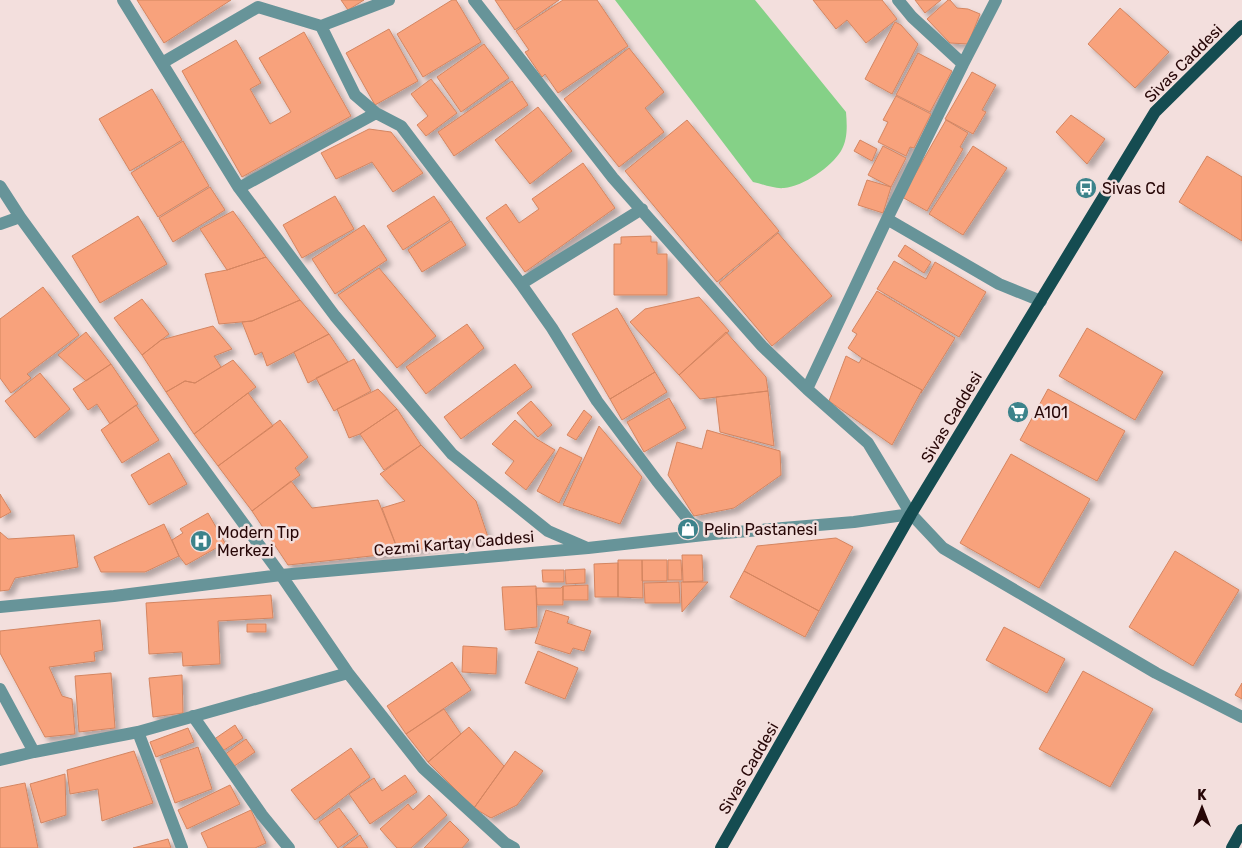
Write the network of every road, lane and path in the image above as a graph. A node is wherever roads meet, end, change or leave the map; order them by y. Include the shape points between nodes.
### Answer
1 (123, 0) edge
2 (389, 0) edge
3 (474, 0) edge
4 (898, 0) edge
5 (996, 0) edge
6 (321, 26) junction
7 (1242, 26) edge
8 (162, 63) junction
9 (963, 64) junction
10 (376, 113) junction
11 (0, 186) edge
12 (239, 188) junction
13 (642, 209) junction
14 (20, 217) junction
15 (887, 219) junction
16 (0, 224) edge
17 (521, 284) junction
18 (1041, 301) junction
19 (807, 389) junction
20 (911, 514) junction
21 (713, 534) junction
22 (588, 548) junction
23 (281, 575) junction
24 (0, 607) edge
25 (348, 673) junction
26 (0, 689) edge
27 (193, 716) junction
28 (1242, 717) edge
29 (138, 732) junction
30 (34, 752) junction
31 (0, 760) edge
32 (1242, 830) edge
33 (507, 846) edge
34 (182, 848) edge
35 (289, 848) edge
36 (722, 848) edge
37 (1232, 848) edge

1 - 8 street
2 - 6 street
3 - 13 street via 608,171
4 - 9 street
5 - 9 street
6 - 8 street via 258,7
6 - 10 street via 354,94
7 - 18 main road, Sivas Caddesi via 1155,112
8 - 12 street
9 - 15 street
10 - 12 street
10 - 17 street via 401,126
11 - 14 street
12 - 22 street via 335,316 452,454 548,531
13 - 17 street
13 - 19 street via 762,346
14 - 16 street
14 - 23 street
15 - 18 street via 999,284
15 - 19 street
17 - 21 street via 597,401 657,481 691,524
18 - 20 main road, Sivas Caddesi
19 - 20 street via 868,443
20 - 21 street, Cezmi Kartay Caddesi
20 - 28 street via 943,548 1156,673
20 - 36 main road, Sivas Caddesi
21 - 22 street, Cezmi Kartay Caddesi
22 - 23 street, Cezmi Kartay Caddesi
23 - 24 street, Cezmi Kartay Caddesi
23 - 25 street
25 - 27 street
25 - 33 street via 424,768
26 - 30 street
27 - 29 street
27 - 35 street
29 - 30 street
29 - 34 street
30 - 31 street
32 - 37 main road

